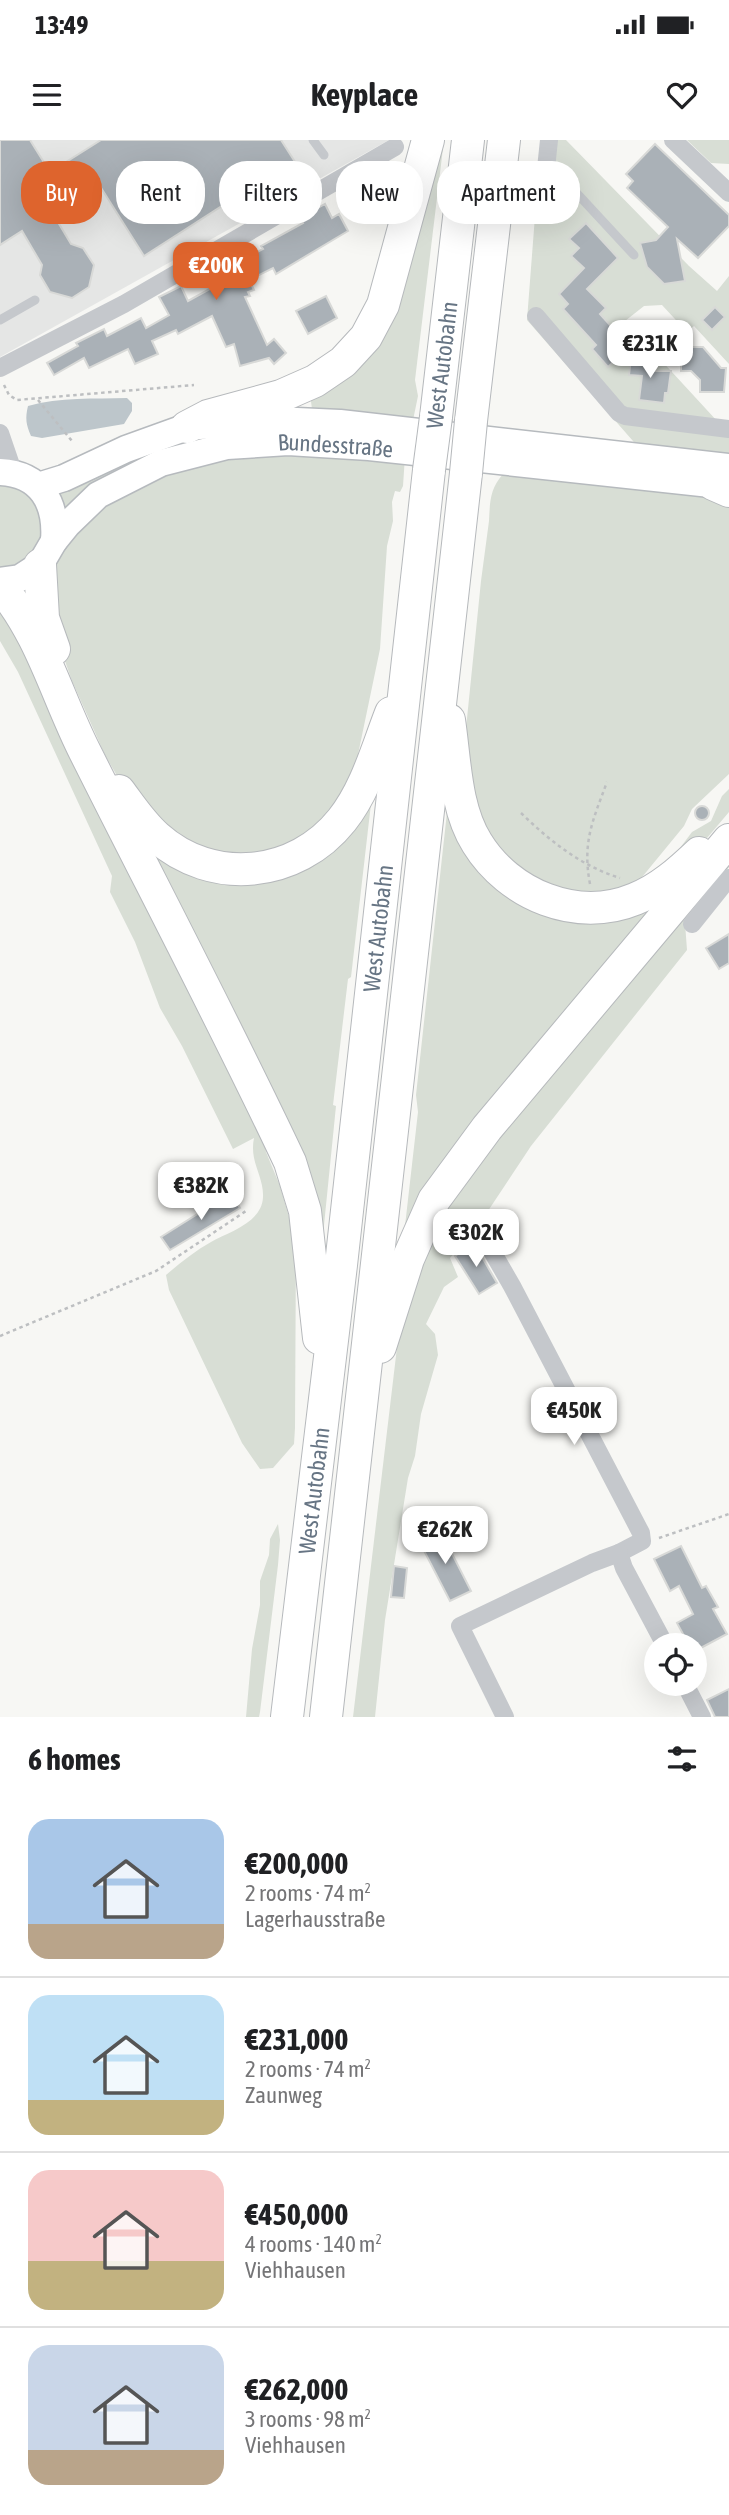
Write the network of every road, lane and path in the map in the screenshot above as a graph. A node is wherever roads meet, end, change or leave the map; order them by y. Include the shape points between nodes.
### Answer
1 (313, 140) edge
2 (428, 140) edge
3 (468, 140) edge
4 (504, 140) edge
5 (549, 140) edge
6 (673, 140) edge
7 (395, 147) dead end
8 (324, 155) dead end
9 (546, 160) joint
10 (725, 182) edge
11 (634, 255) dead end
12 (35, 300) dead end
13 (536, 316) dead end
14 (0, 320) edge
15 (0, 368) edge
16 (0, 375) edge
17 (194, 384) dead end
18 (39, 400) junction
19 (187, 427) junction
20 (729, 429) edge
21 (0, 433) edge
22 (72, 441) dead end
23 (7, 473) edge
24 (725, 482) edge
25 (38, 486) junction
26 (47, 553) junction
27 (0, 581) edge
28 (0, 586) edge
29 (406, 676) junction
30 (443, 680) junction
31 (607, 782) dead end
32 (521, 813) dead end
33 (729, 820) edge
34 (729, 841) edge
35 (587, 866) junction
36 (729, 877) edge
37 (624, 879) dead end
38 (596, 907) junction
39 (692, 925) dead end
40 (246, 1211) dead end
41 (478, 1227) dead end
42 (0, 1336) edge
43 (326, 1396) junction
44 (362, 1401) junction
45 (729, 1514) edge
46 (642, 1541) junction
47 (619, 1553) junction
48 (659, 1633) edge
49 (691, 1696) edge
50 (287, 1717) edge
51 (326, 1717) edge
52 (505, 1717) edge
53 (702, 1717) edge

1 - 8 lane
2 - 19 highway via 383,305 366,337 343,362 316,381
3 - 29 highway, West Autobahn, bridge
4 - 30 highway, West Autobahn, bridge
5 - 9 street
6 - 10 street
7 - 15 street via 124,304
9 - 11 lane
12 - 14 lane
13 - 20 street via 619,413
16 - 18 path via 9,395 17,400
17 - 18 path
18 - 22 path
19 - 24 main road, Bundesstraße via 275,420 340,423
19 - 25 main road, Bundesstraße
21 - 23 street
23 - 25 main road via 28,478
24 - 26 main road, Bundesstraße via 406,450 260,442 198,452 132,476 82,508
25 - 26 main road via 51,505 55,523
26 - 27 main road, Bundesstraße via 20,578
26 - 29 highway via 41,601 47,628 116,786 157,837 183,855 216,867 252,870 279,865 323,840 359,794
28 - 43 highway via 31,632 74,730 290,1162 305,1211
29 - 43 highway, West Autobahn
30 - 38 highway via 460,796 477,843 521,889 548,901
30 - 44 highway, West Autobahn
31 - 35 path via 590,823
32 - 35 path
33 - 38 highway via 674,876 638,898
34 - 44 highway via 487,1128 434,1200 408,1259
35 - 37 path
35 - 38 path
36 - 39 street
40 - 42 path via 156,1270
41 - 46 street
43 - 50 highway, West Autobahn
44 - 51 highway, West Autobahn
45 - 46 path
46 - 47 street
47 - 48 street
47 - 52 street via 460,1626
49 - 53 street

